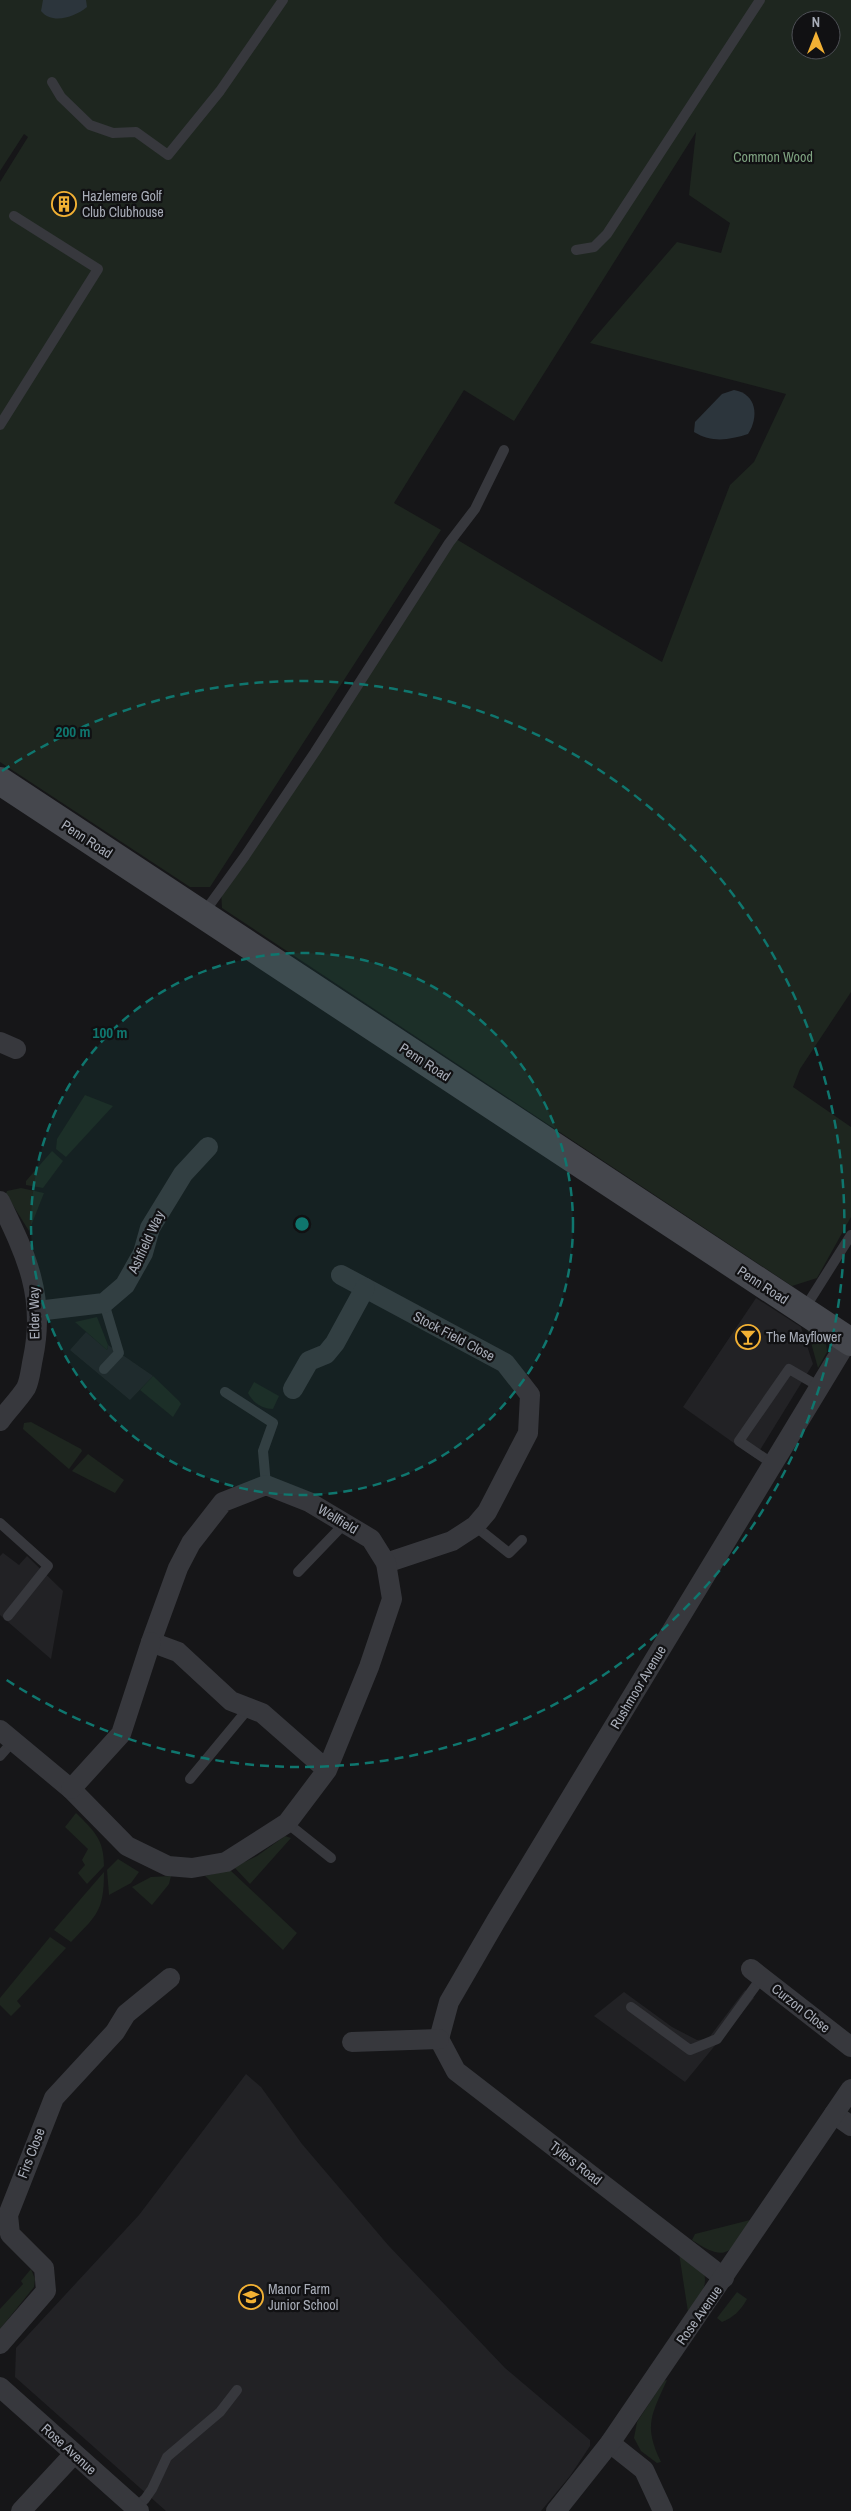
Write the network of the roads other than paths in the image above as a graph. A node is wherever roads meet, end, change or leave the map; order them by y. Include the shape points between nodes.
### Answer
1 (283, 0) edge
2 (760, 0) edge
3 (52, 82) dead end
4 (14, 216) dead end
5 (576, 250) dead end
6 (0, 425) edge
7 (504, 450) dead end
8 (0, 781) edge
9 (202, 915) junction
10 (208, 1147) dead end
11 (0, 1201) edge
12 (851, 1235) edge
13 (341, 1275) dead end
14 (365, 1288) junction
15 (104, 1303) junction
16 (37, 1311) junction
17 (803, 1311) junction
18 (850, 1341) edge
19 (104, 1369) dead end
20 (820, 1387) junction
21 (293, 1389) dead end
22 (225, 1392) dead end
23 (0, 1421) edge
24 (773, 1464) junction
25 (266, 1485) junction
26 (0, 1523) edge
27 (345, 1523) junction
28 (475, 1526) junction
29 (522, 1540) dead end
30 (386, 1562) junction
31 (298, 1572) dead end
32 (8, 1616) dead end
33 (151, 1642) junction
34 (248, 1709) junction
35 (7, 1735) edge
36 (0, 1756) edge
37 (327, 1770) junction
38 (190, 1779) dead end
39 (71, 1789) junction
40 (286, 1823) junction
41 (331, 1858) dead end
42 (756, 1973) joint
43 (170, 1978) dead end
44 (631, 2007) dead end
45 (439, 2039) junction
46 (352, 2042) dead end
47 (851, 2047) edge
48 (851, 2089) edge
49 (834, 2114) junction
50 (851, 2126) edge
51 (724, 2278) junction
52 (0, 2344) edge
53 (0, 2387) edge
54 (237, 2390) dead end
55 (610, 2443) junction
56 (74, 2454) junction
57 (135, 2510) edge
58 (21, 2511) edge
59 (556, 2511) edge
60 (662, 2511) edge

1 - 3 lane via 224,86 168,155 136,132 113,133 90,125 61,98
2 - 5 lane via 607,234 594,247
4 - 6 lane via 98,269
7 - 9 lane via 475,509 449,543 250,848
8 - 9 main road, Penn Road
9 - 17 main road, Penn Road
10 - 15 street, Ashfield Way via 183,1174 150,1228 143,1253 125,1285
11 - 16 street, Elder Way via 24,1250 33,1279
12 - 17 lane
13 - 14 street, Stock Field Close
14 - 21 street via 335,1343 326,1354 309,1361
14 - 28 street, Stock Field Close via 506,1363 530,1395 528,1433 487,1512
15 - 16 street
15 - 19 lane via 119,1353
16 - 23 street, Elder Way via 27,1386
17 - 18 main road, Penn Road
18 - 20 street, Rushmoor Avenue
20 - 24 street, Rushmoor Avenue
20 - 24 lane via 789,1369 739,1441
22 - 25 lane via 273,1423 263,1451
24 - 45 street, Rushmoor Avenue via 448,2002
25 - 27 street, Wellfield via 309,1502
25 - 33 street via 223,1502 191,1543 178,1568
26 - 32 lane via 48,1566
27 - 30 street, Wellfield via 371,1539
27 - 31 lane
28 - 29 lane via 509,1553
28 - 30 street, Stock Field Close via 452,1541
30 - 37 street, Wellfield via 392,1599 369,1667
33 - 34 street via 178,1652 231,1701
33 - 39 street via 120,1734
34 - 37 street via 262,1713
34 - 38 lane
35 - 36 lane
35 - 39 street, Wellfield
37 - 40 street, Wellfield
39 - 40 street, Wellfield via 126,1846 168,1866 192,1868 226,1862
40 - 41 lane
42 - 44 lane via 718,2040 690,2050
42 - 47 street, Curzon Close
43 - 52 street, Firs Close via 126,2014 114,2032 54,2098 8,2214 10,2234 44,2268 46,2292
45 - 46 street
45 - 51 street, Tylers Road via 456,2070
48 - 49 street, Rose Avenue
49 - 50 street
49 - 51 street, Rose Avenue
51 - 55 street, Rose Avenue
53 - 56 street, Rose Avenue
54 - 57 lane via 220,2412 167,2457 152,2489
55 - 59 street, Rose Avenue
55 - 60 street via 644,2470
56 - 57 street, Rose Avenue
56 - 58 street

